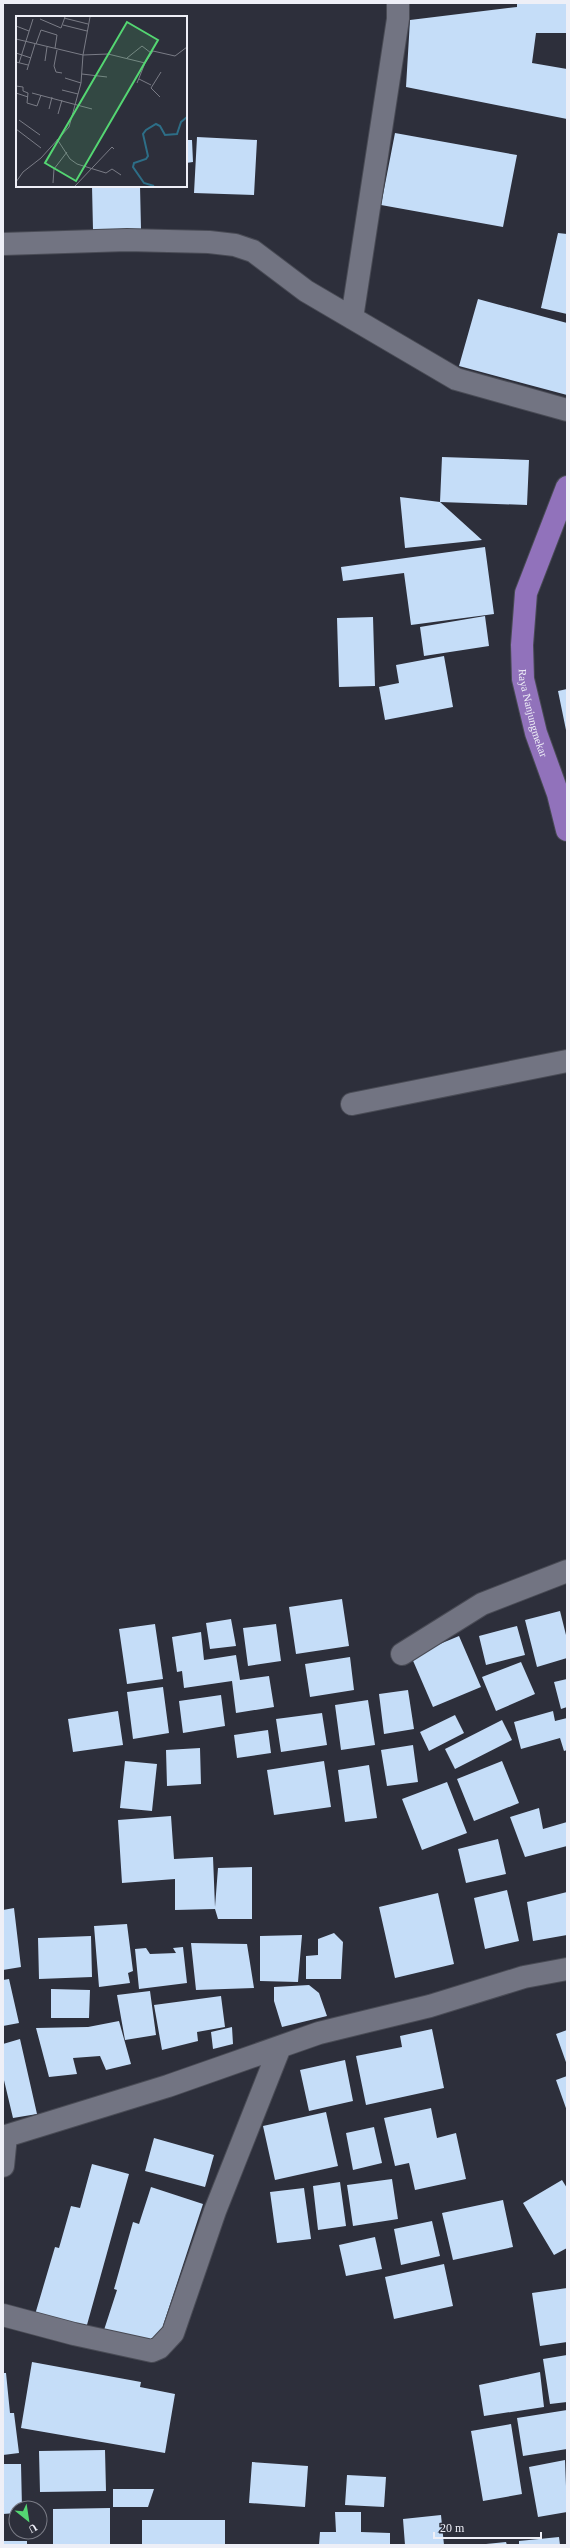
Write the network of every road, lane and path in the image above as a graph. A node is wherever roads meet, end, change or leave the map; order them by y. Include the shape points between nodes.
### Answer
1 (398, 3) edge
2 (3, 244) edge
3 (352, 318) junction
4 (567, 410) edge
5 (567, 487) edge
6 (567, 830) edge
7 (567, 1061) edge
8 (352, 1104) dead end
9 (567, 1571) edge
10 (402, 1654) dead end
11 (567, 1969) edge
12 (280, 2047) junction
13 (5, 2127) edge
14 (3, 2166) edge
15 (3, 2315) edge

1 - 3 street via 397,27
2 - 3 street via 127,240 235,245 253,251 306,291
3 - 4 street via 456,378
5 - 6 main road, Raya Nanjungmekar via 526,593 522,645 523,679 536,733 558,794
7 - 8 street
9 - 10 street via 482,1604
11 - 12 street via 524,1977 430,2006 319,2033
12 - 13 street via 168,2086
12 - 15 street via 215,2211 173,2333 166,2342 152,2350 74,2334
13 - 14 street

